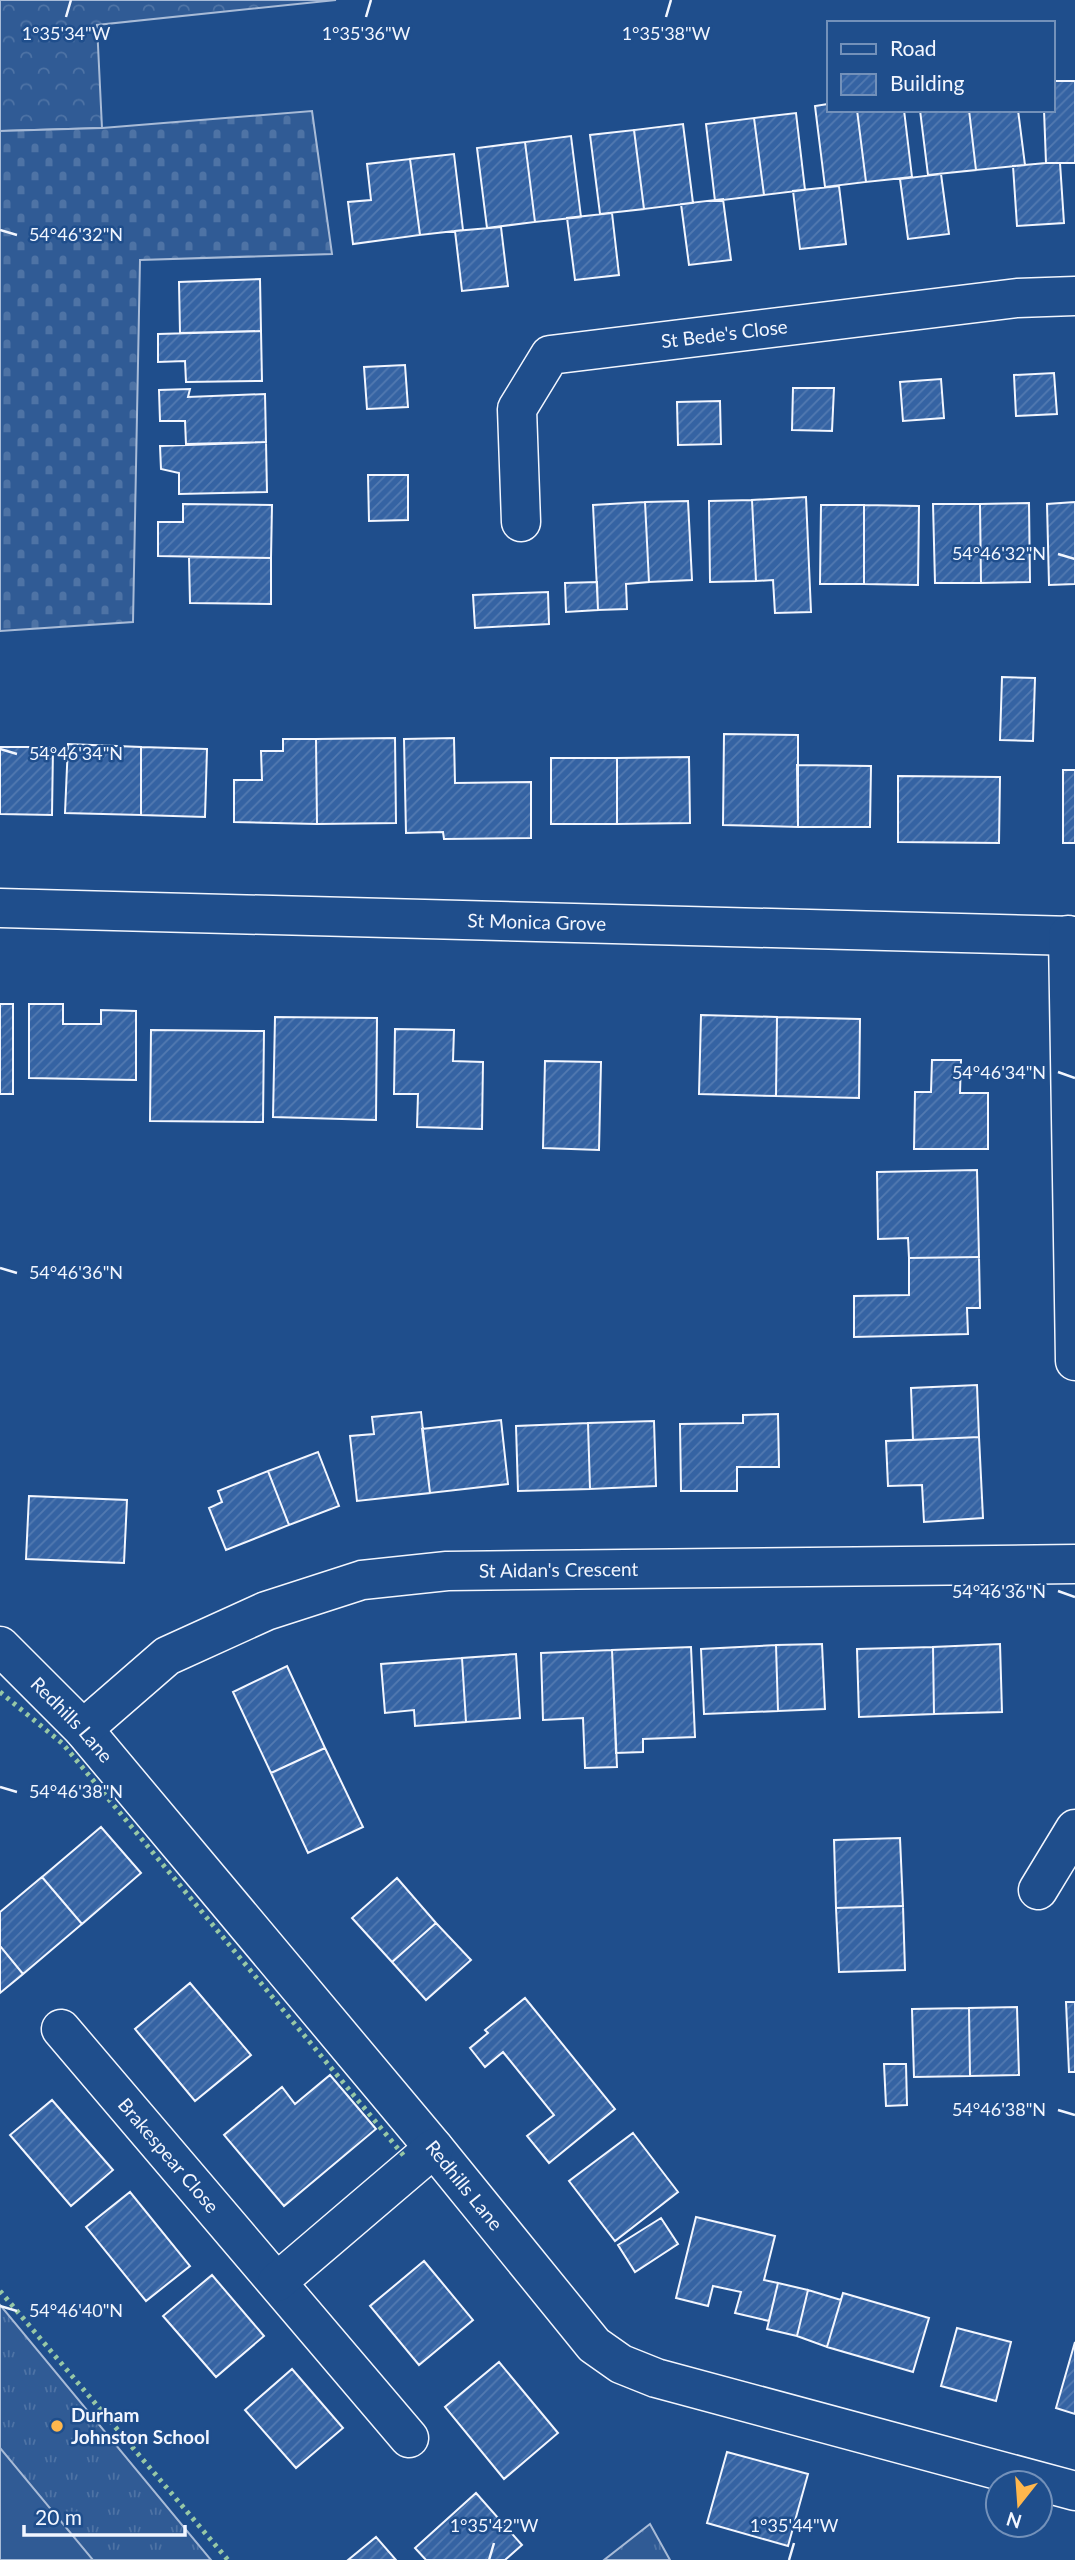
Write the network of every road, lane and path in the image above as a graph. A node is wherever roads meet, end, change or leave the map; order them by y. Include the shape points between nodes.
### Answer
1 (1075, 296) edge
2 (521, 522) dead end
3 (0, 908) edge
4 (1072, 935) edge
5 (1075, 1361) edge
6 (1075, 1564) edge
7 (0, 1646) edge
8 (83, 1729) junction
9 (1075, 1829) edge
10 (1038, 1890) dead end
11 (61, 2029) dead end
12 (434, 2148) junction
13 (277, 2282) junction
14 (409, 2438) dead end
15 (1075, 2491) edge

1 - 2 street, St Bede's Close via 1017,298 550,355 517,409
3 - 4 street, St Monica Grove
4 - 5 street
6 - 8 street, St Aidan's Crescent via 446,1571 362,1580 266,1611 167,1656
7 - 8 street, Redhills Lane
8 - 12 street, Redhills Lane
9 - 10 street
11 - 13 street, Brakespear Close
12 - 13 street
12 - 15 street, Redhills Lane via 594,2345 621,2364 656,2378
13 - 14 street, Brakespear Close

